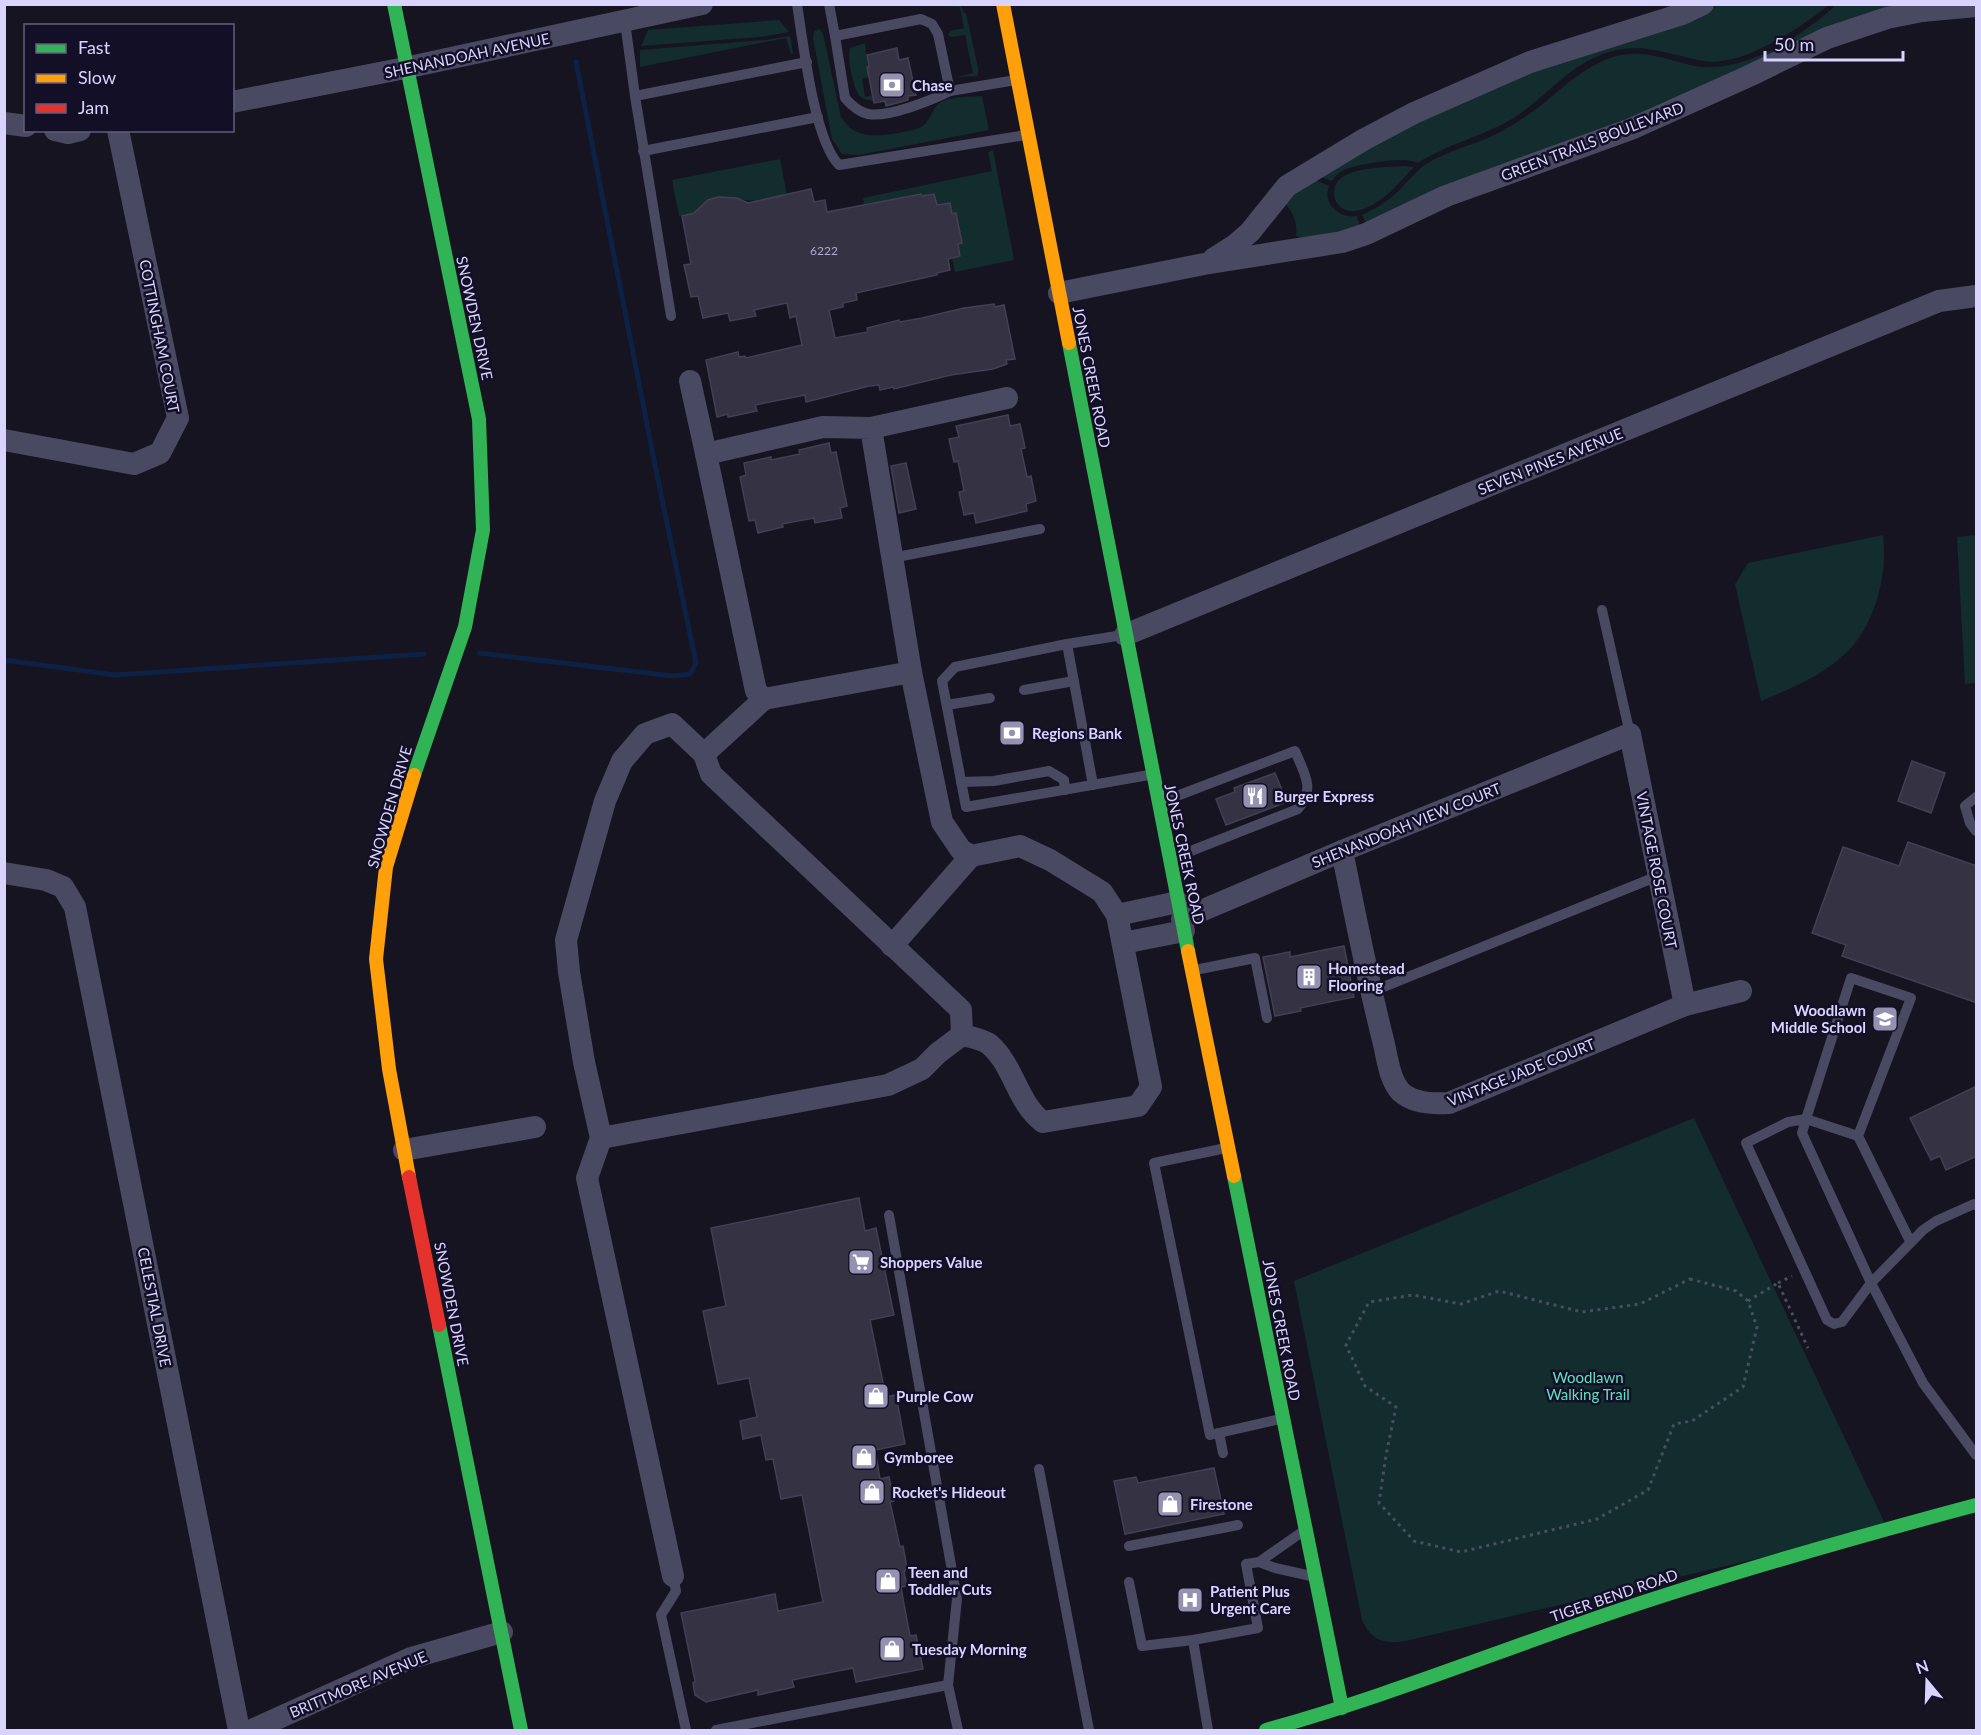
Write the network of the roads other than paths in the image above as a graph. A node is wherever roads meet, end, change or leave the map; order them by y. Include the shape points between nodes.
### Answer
1 (394, 4) edge
2 (702, 4) edge
3 (797, 4) edge
4 (829, 4) edge
5 (1003, 4) edge
6 (1703, 4) edge
7 (1977, 6) edge
8 (625, 22) junction
9 (835, 36) junction
10 (807, 62) junction
11 (405, 68) junction
12 (1017, 80) junction
13 (950, 92) junction
14 (634, 96) junction
15 (234, 102) edge
16 (818, 117) junction
17 (4, 123) edge
18 (24, 126) edge
19 (118, 132) edge
20 (1028, 134) junction
21 (643, 151) junction
22 (1204, 264) junction
23 (1059, 293) junction
24 (1977, 296) edge
25 (671, 316) dead end
26 (690, 381) dead end
27 (1007, 398) dead end
28 (871, 428) junction
29 (4, 440) edge
30 (706, 454) junction
31 (1040, 529) dead end
32 (892, 558) junction
33 (1602, 610) dead end
34 (1125, 634) junction
35 (1067, 644) junction
36 (910, 672) junction
37 (1074, 681) junction
38 (1024, 690) dead end
39 (990, 698) dead end
40 (764, 699) junction
41 (947, 705) junction
42 (1630, 734) junction
43 (704, 754) junction
44 (1152, 774) junction
45 (961, 782) junction
46 (1094, 785) junction
47 (1065, 790) junction
48 (1977, 797) edge
49 (1158, 803) junction
50 (1977, 831) edge
51 (1342, 851) junction
52 (971, 856) junction
53 (1170, 859) junction
54 (4, 873) edge
55 (1658, 876) junction
56 (1117, 915) junction
57 (1182, 917) junction
58 (1123, 943) junction
59 (892, 946) junction
60 (1192, 970) junction
61 (1741, 991) dead end
62 (1371, 993) junction
63 (1684, 1005) junction
64 (1267, 1018) dead end
65 (962, 1035) junction
66 (1806, 1119) junction
67 (534, 1128) dead end
68 (1858, 1136) junction
69 (601, 1138) junction
70 (1228, 1148) junction
71 (404, 1150) junction
72 (1976, 1203) edge
73 (889, 1215) dead end
74 (1910, 1241) junction
75 (1871, 1283) junction
76 (1283, 1419) junction
77 (1219, 1433) junction
78 (1223, 1453) dead end
79 (1977, 1455) edge
80 (1039, 1469) dead end
81 (1977, 1505) edge
82 (1238, 1525) dead end
83 (1306, 1530) junction
84 (1129, 1546) dead end
85 (1259, 1562) junction
86 (673, 1576) joint
87 (1315, 1577) junction
88 (1130, 1582) dead end
89 (502, 1632) junction
90 (1193, 1640) junction
91 (948, 1685) junction
92 (1342, 1708) junction
93 (239, 1731) edge
94 (252, 1731) edge
95 (521, 1731) edge
96 (686, 1731) edge
97 (716, 1731) edge
98 (958, 1731) edge
99 (1089, 1731) edge
100 (1208, 1731) edge
101 (1266, 1731) edge

1 - 11 main road, SNOWDEN DRIVE
2 - 8 street, SHENANDOAH AVENUE
3 - 10 lane
4 - 9 lane
5 - 12 main road, JONES CREEK ROAD
6 - 22 street, GREEN TRAILS BOULEVARD via 1530,62 1373,134 1287,186 1250,232
7 - 22 street, GREEN TRAILS BOULEVARD via 1887,18 1827,38 1640,125 1446,196 1366,234 1342,242
8 - 11 street, SHENANDOAH AVENUE
8 - 14 lane
9 - 13 lane via 921,19 928,21 936,28
9 - 13 lane via 845,98 868,114 910,107
10 - 14 lane
10 - 16 lane
11 - 15 street, SHENANDOAH AVENUE
11 - 71 main road, SNOWDEN DRIVE via 479,419 483,530 465,627 386,867 376,959 389,1069
12 - 13 lane
12 - 20 main road, JONES CREEK ROAD
14 - 21 lane
16 - 20 lane via 831,157 839,165
16 - 21 lane
17 - 18 street
19 - 29 street, COTTINGHAM COURT via 178,418 160,453 134,464
20 - 23 main road, JONES CREEK ROAD
21 - 25 lane
22 - 23 street, GREEN TRAILS BOULEVARD
23 - 34 main road, JONES CREEK ROAD
24 - 34 street, SEVEN PINES AVENUE via 1939,301
26 - 30 street
27 - 28 street
28 - 30 street via 823,427
28 - 32 street
30 - 40 street via 756,691
31 - 32 lane
32 - 36 street
33 - 42 lane
34 - 35 lane
34 - 44 main road, JONES CREEK ROAD
35 - 37 lane
35 - 41 lane via 955,667 942,681
36 - 40 street
36 - 52 street via 942,822 961,850
37 - 38 lane
37 - 46 lane
39 - 41 lane
40 - 43 street
41 - 45 lane
42 - 51 street, SHENANDOAH VIEW COURT
42 - 55 street, VINTAGE ROSE COURT
43 - 59 street via 711,774
43 - 69 street via 672,724 645,734 622,761 605,801 566,940 582,1051
44 - 46 lane
44 - 49 main road, JONES CREEK ROAD
45 - 47 lane via 1049,771 1064,780
45 - 47 lane via 966,807
46 - 47 lane
48 - 50 lane via 1965,806
49 - 53 main road, JONES CREEK ROAD
49 - 53 lane via 1295,751 1307,782 1308,795 1298,809
51 - 57 street, SHENANDOAH VIEW COURT
51 - 62 street, VINTAGE JADE COURT
52 - 56 street via 1020,846 1102,892
52 - 59 street
53 - 57 main road, JONES CREEK ROAD
54 - 93 street, CELESTIAL DRIVE via 63,887 75,907
55 - 62 lane
55 - 63 street, VINTAGE ROSE COURT
56 - 57 street
56 - 58 street
57 - 58 street
57 - 60 main road, JONES CREEK ROAD
58 - 65 street via 1151,1087 1138,1106 1043,1122 1032,1114 1006,1064 987,1043
59 - 65 street via 961,1010
60 - 64 lane via 1255,958
60 - 70 main road, JONES CREEK ROAD
61 - 63 street, VINTAGE JADE COURT
62 - 63 street, VINTAGE JADE COURT via 1393,1078 1401,1092 1433,1104 1449,1103
65 - 69 street via 922,1069 888,1085
66 - 68 lane
66 - 68 lane via 1851,978 1911,998
66 - 75 lane via 1803,1137
66 - 75 lane via 1788,1122 1746,1143 1827,1320 1834,1324 1842,1322
67 - 71 street
68 - 74 lane
69 - 86 street via 587,1178
70 - 76 main road, JONES CREEK ROAD
70 - 77 lane via 1154,1163 1210,1435
71 - 89 main road, SNOWDEN DRIVE
72 - 74 lane via 1936,1221
73 - 91 lane via 957,1599
74 - 75 lane
75 - 79 lane via 1923,1383
76 - 77 lane
76 - 83 main road, JONES CREEK ROAD
77 - 78 lane
80 - 99 lane
81 - 92 main road, TIGER BEND ROAD via 1737,1571
82 - 84 lane
83 - 85 lane
83 - 87 main road, JONES CREEK ROAD
85 - 87 lane
85 - 90 lane via 1246,1564 1257,1628
86 - 96 lane via 676,1591 661,1615
87 - 92 main road, JONES CREEK ROAD
88 - 90 lane via 1142,1646
89 - 94 street, BRITTMORE AVENUE via 411,1658
89 - 95 main road, SNOWDEN DRIVE
90 - 100 lane
91 - 97 lane
91 - 98 lane
92 - 101 main road, TIGER BEND ROAD

